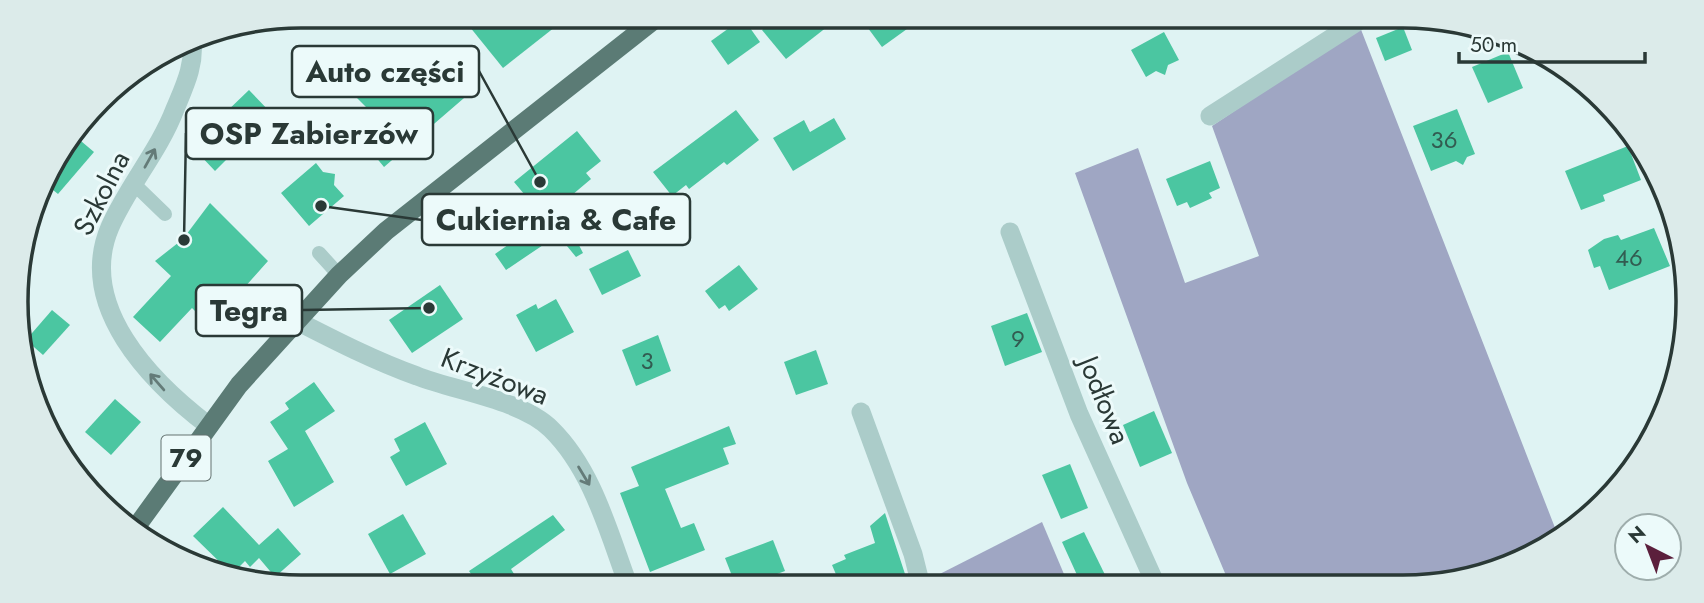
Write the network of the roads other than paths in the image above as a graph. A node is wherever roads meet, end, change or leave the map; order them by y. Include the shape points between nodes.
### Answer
1 (644, 28) edge
2 (1347, 28) edge
3 (193, 51) edge
4 (1210, 116) dead end
5 (135, 185) junction
6 (165, 214) dead end
7 (1010, 232) dead end
8 (319, 253) dead end
9 (339, 275) junction
10 (295, 320) junction
11 (861, 412) dead end
12 (209, 426) junction
13 (140, 522) edge
14 (624, 575) edge
15 (918, 575) edge
16 (1151, 575) edge

1 - 9 main road, 79 via 386,231
2 - 4 street
5 -> 3 street, Szkolna via 171,120 193,63
5 - 6 lane
12 -> 5 street, Szkolna via 165,391 126,344 99,271 111,224
7 - 16 street, Jodłowa via 1079,414
8 - 9 lane
9 - 10 main road, 79
10 - 12 main road, 79
10 -> 14 street, Krzyżowa via 415,376 542,422 568,450 592,490
11 - 15 street
12 - 13 main road, 79

